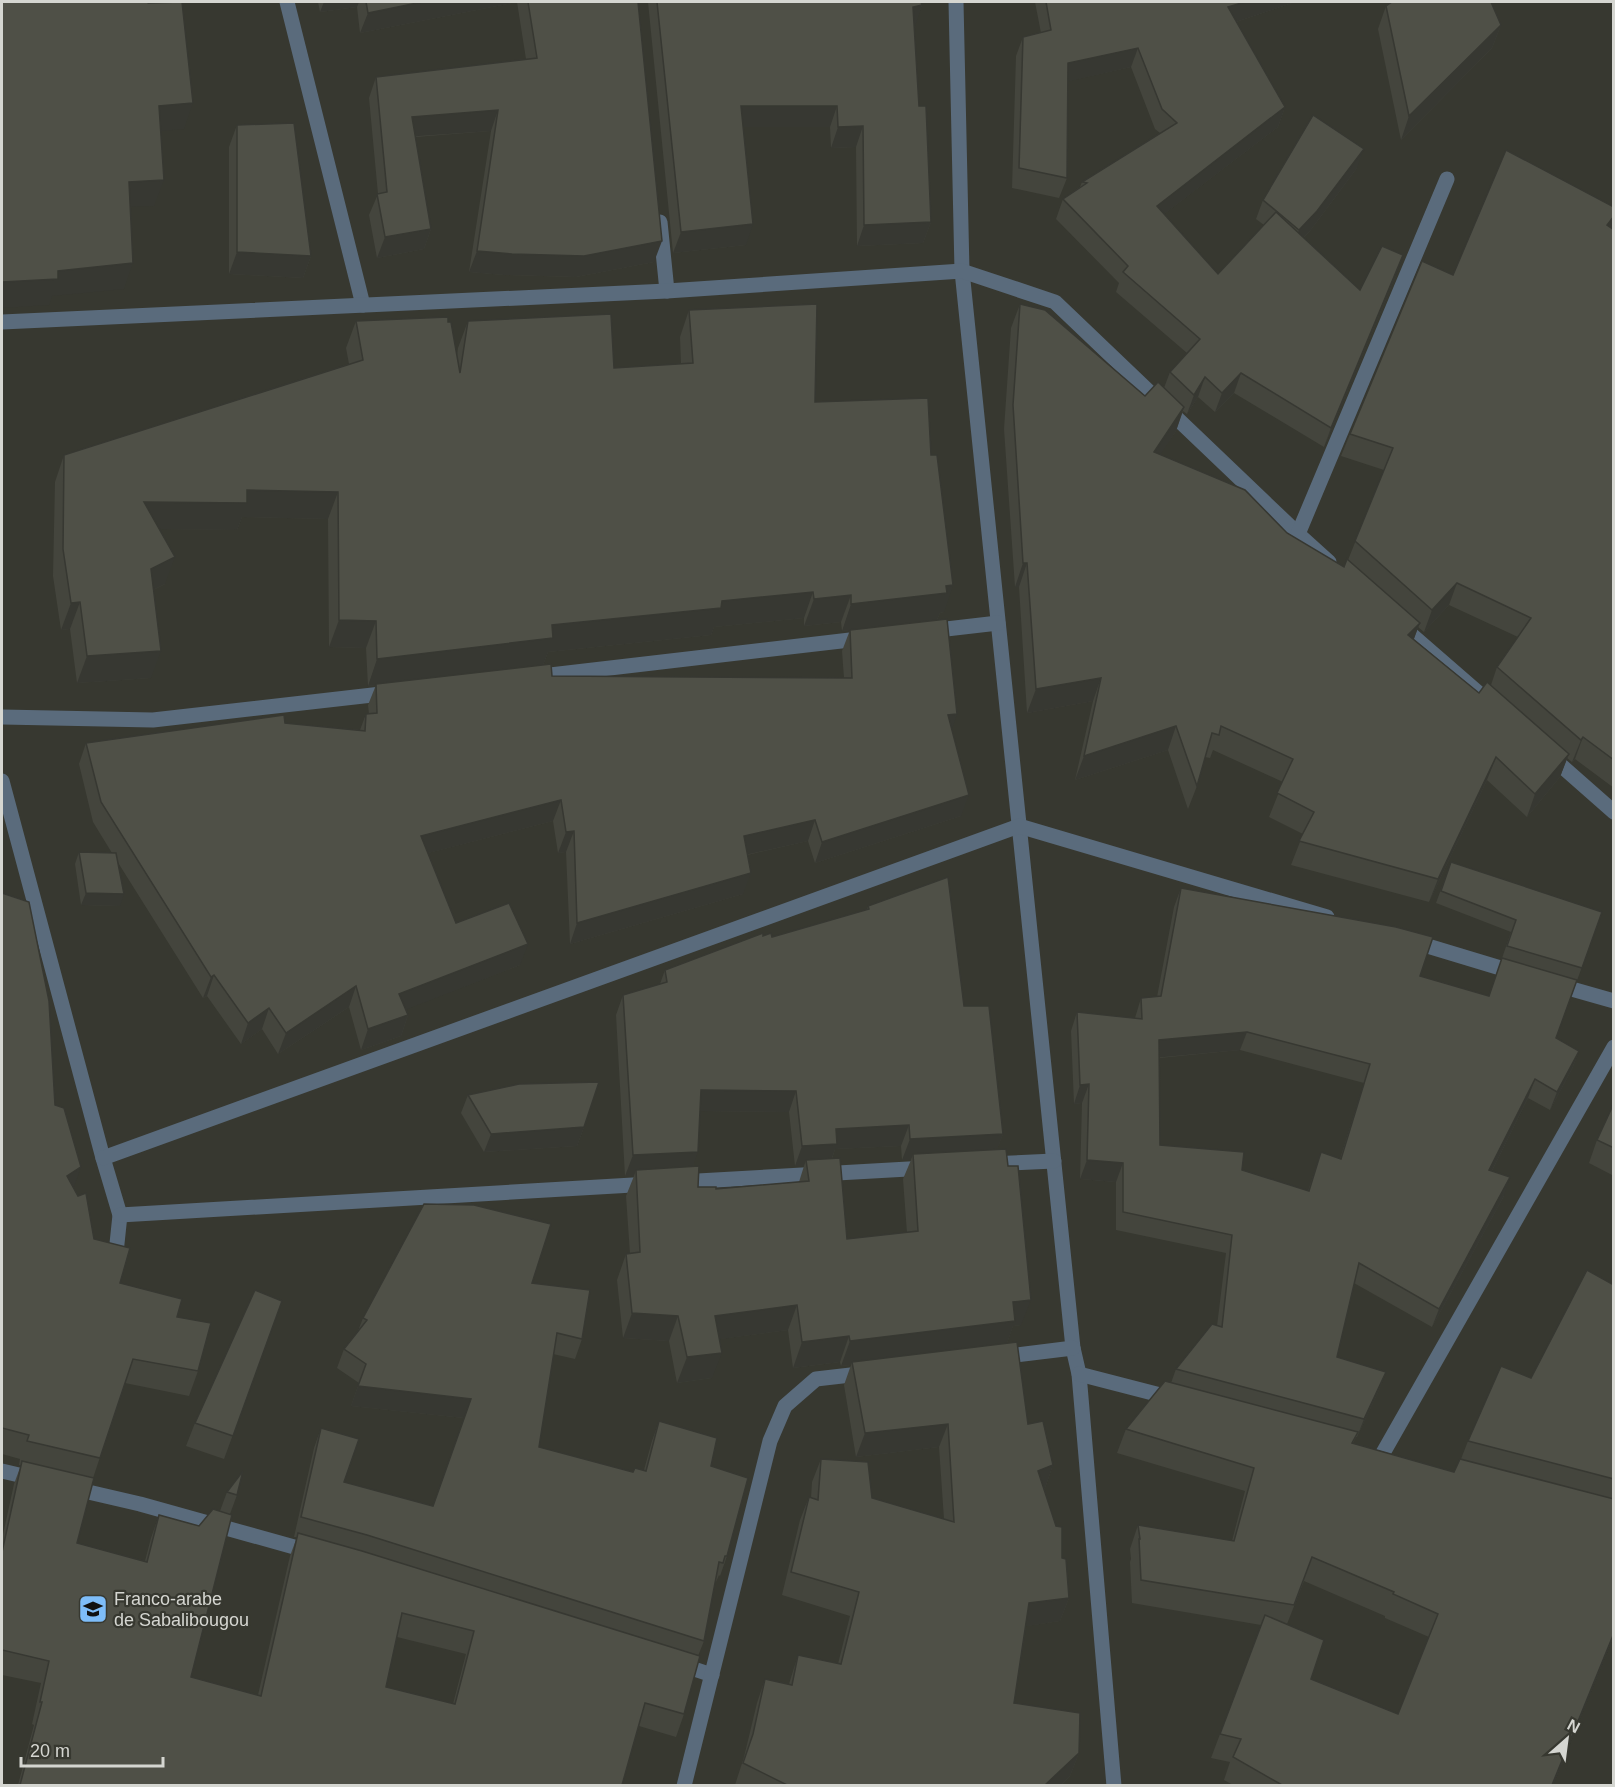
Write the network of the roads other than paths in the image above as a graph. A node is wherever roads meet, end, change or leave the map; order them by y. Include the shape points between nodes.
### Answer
1 (287, 2) edge
2 (956, 2) edge
3 (1447, 179) dead end
4 (658, 210) edge
5 (962, 271) junction
6 (667, 291) junction
7 (363, 305) junction
8 (2, 322) edge
9 (1298, 534) junction
10 (1341, 573) edge
11 (1385, 612) edge
12 (998, 623) junction
13 (915, 633) edge
14 (879, 637) edge
15 (522, 678) edge
16 (403, 692) edge
17 (1491, 704) edge
18 (2, 717) edge
19 (1534, 742) edge
20 (2, 781) edge
21 (1614, 812) edge
22 (1019, 826) junction
23 (1339, 920) edge
24 (1396, 937) edge
25 (1614, 1001) edge
26 (1614, 1047) edge
27 (103, 1158) junction
28 (1054, 1161) junction
29 (970, 1166) edge
30 (946, 1167) edge
31 (120, 1215) junction
32 (116, 1254) edge
33 (1073, 1348) junction
34 (980, 1359) edge
35 (886, 1371) edge
36 (1080, 1374) junction
37 (1192, 1403) edge
38 (1383, 1453) edge
39 (2, 1471) edge
40 (323, 1555) edge
41 (657, 1657) edge
42 (712, 1675) junction
43 (684, 1785) edge
44 (1114, 1785) edge

1 - 7 street
2 - 5 street
3 - 9 street
4 - 6 street
5 - 6 street
5 - 9 street via 1055,302
5 - 12 street
6 - 7 street
7 - 8 street
9 - 10 street
11 - 17 street
12 - 13 street
12 - 22 street
14 - 15 street
16 - 18 street via 153,720
19 - 21 street
20 - 27 street
22 - 23 street
22 - 27 street
22 - 28 street
24 - 25 street
26 - 38 street
27 - 31 street
28 - 29 street
28 - 33 street
30 - 31 street
31 - 32 street
33 - 34 street
33 - 36 street
35 - 42 street via 816,1379 785,1406 770,1441
36 - 37 street
36 - 44 street
39 - 40 street via 140,1504
41 - 42 street
42 - 43 street

